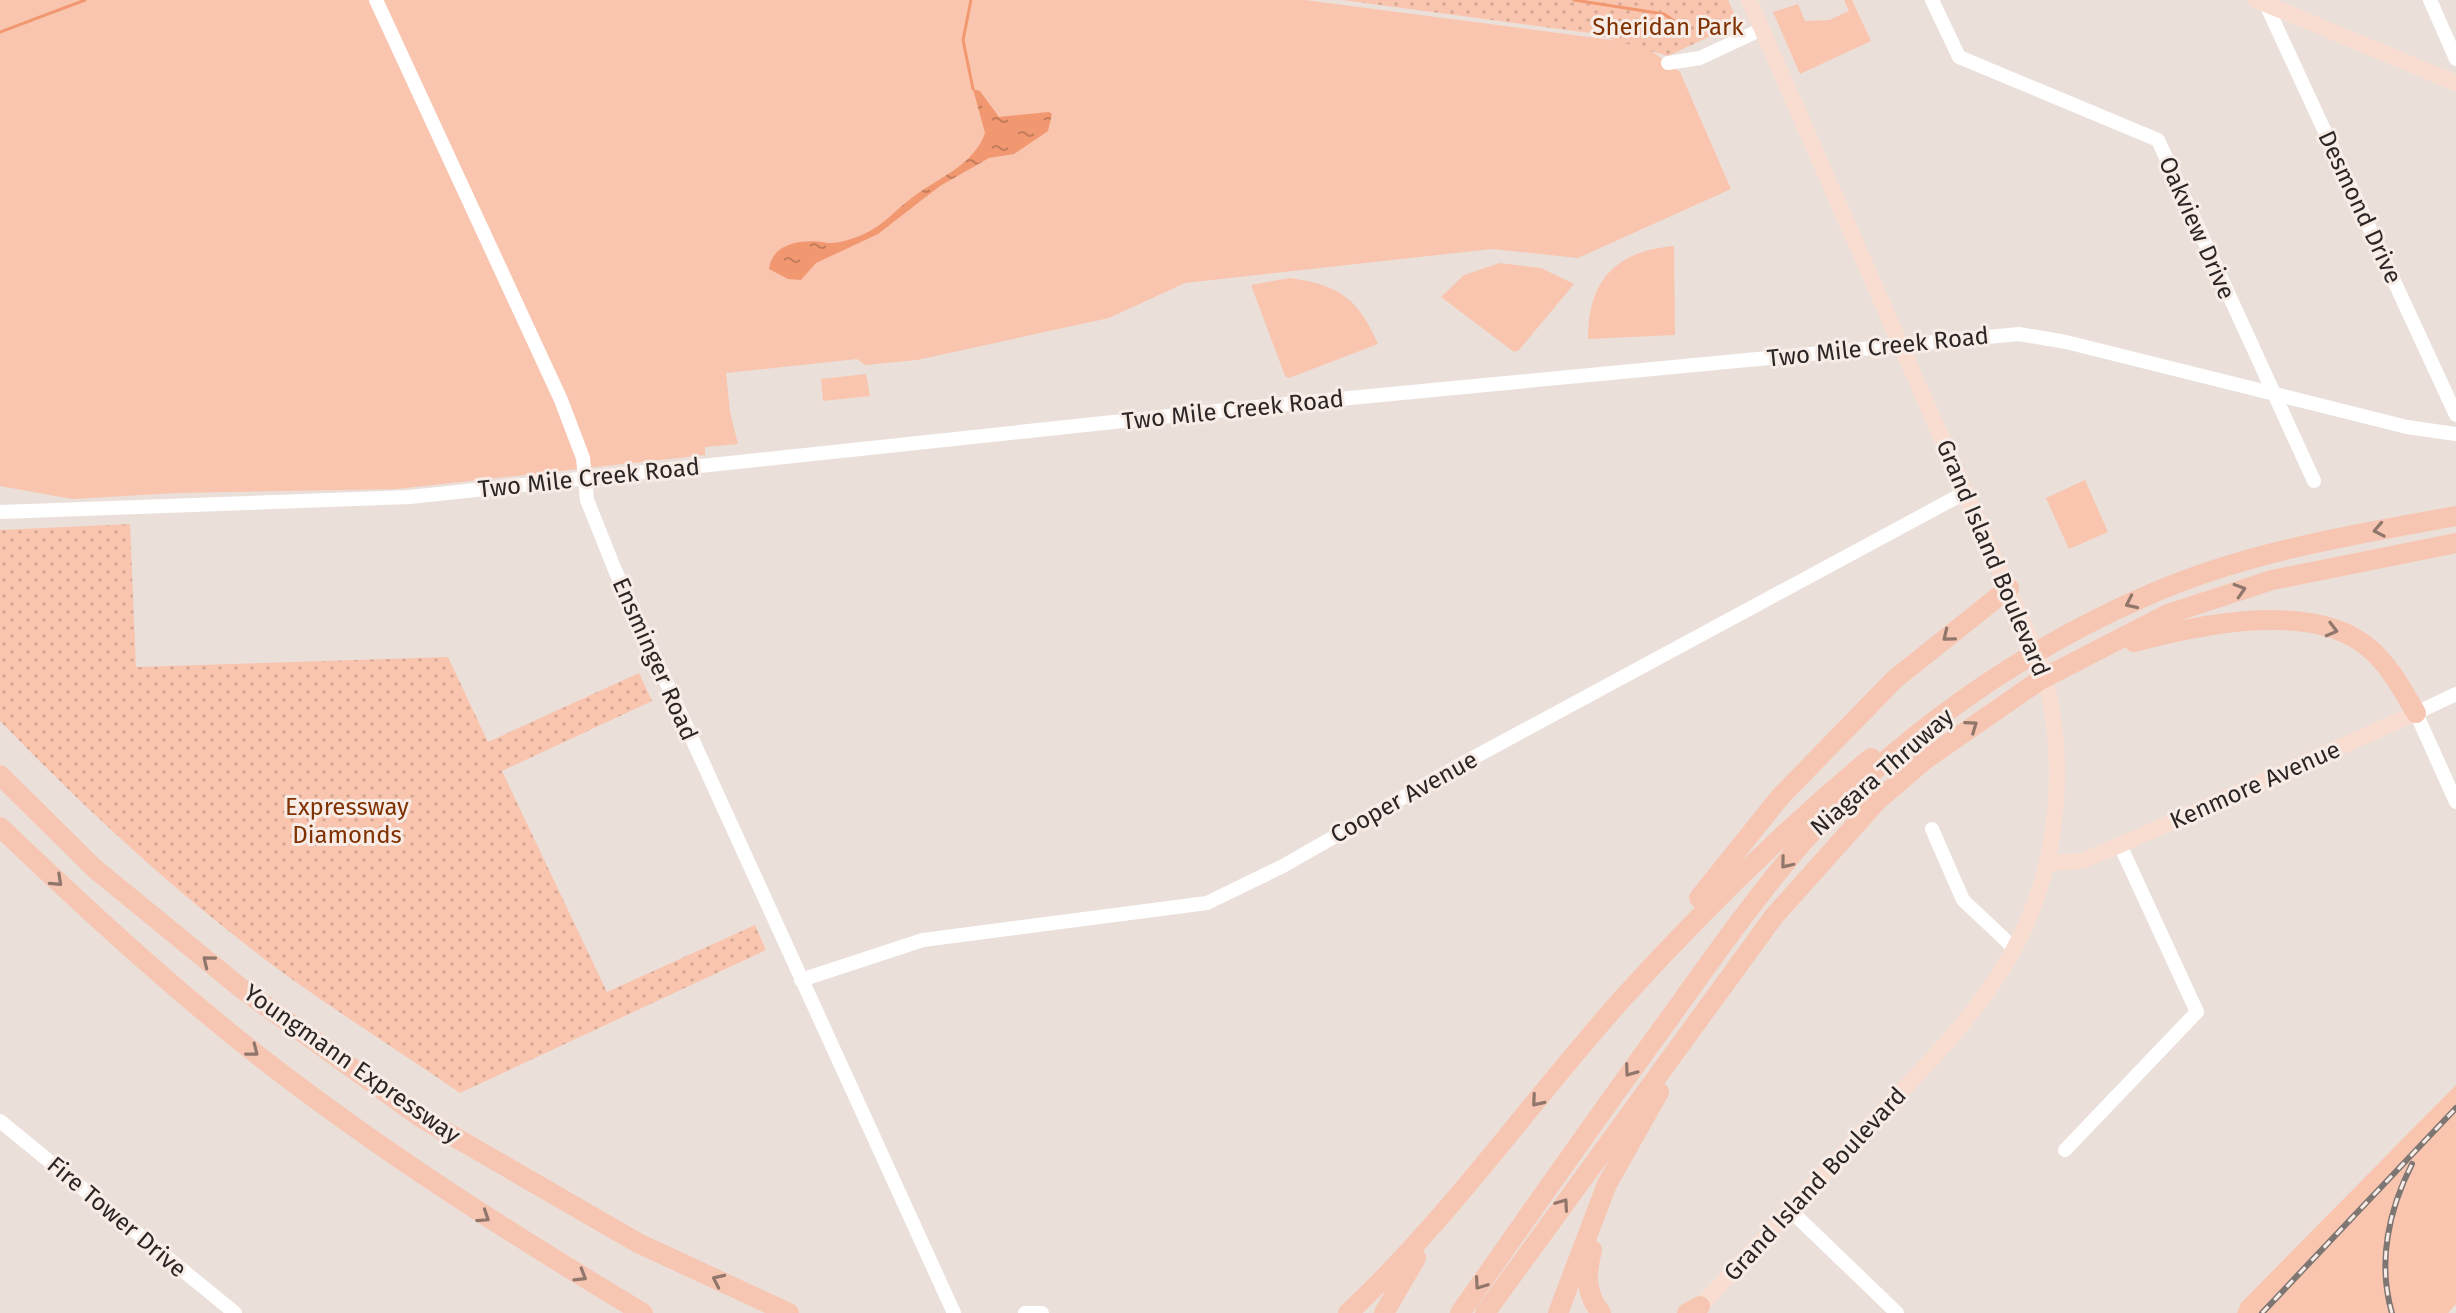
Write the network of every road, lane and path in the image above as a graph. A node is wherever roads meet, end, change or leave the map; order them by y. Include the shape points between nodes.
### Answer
1 (376, 0) edge
2 (1749, 0) edge
3 (1932, 0) edge
4 (2430, 0) edge
5 (2262, 1) edge
6 (1762, 29) junction
7 (2456, 59) edge
8 (1668, 63) dead end
9 (2456, 83) edge
10 (1902, 345) junction
11 (2271, 393) junction
12 (2456, 415) edge
13 (2456, 434) edge
14 (584, 478) junction
15 (2314, 481) dead end
16 (1966, 492) junction
17 (0, 512) edge
18 (2456, 516) edge
19 (2456, 543) edge
20 (2009, 588) junction
21 (2091, 653) junction
22 (1989, 680) junction
23 (2456, 694) edge
24 (2416, 713) junction
25 (0, 775) edge
26 (2456, 802) edge
27 (0, 827) edge
28 (1932, 829) dead end
29 (2120, 845) junction
30 (2050, 863) junction
31 (2015, 949) junction
32 (801, 980) junction
33 (1726, 983) junction
34 (1623, 998) junction
35 (0, 1121) edge
36 (2065, 1150) dead end
37 (1601, 1199) junction
38 (1454, 1202) junction
39 (1790, 1210) junction
40 (1694, 1311) edge
41 (235, 1313) edge
42 (643, 1313) edge
43 (789, 1313) edge
44 (954, 1313) edge
45 (1025, 1313) edge
46 (1042, 1313) edge
47 (1348, 1313) edge
48 (1384, 1313) edge
49 (1460, 1313) edge
50 (1485, 1313) edge
51 (1558, 1313) edge
52 (1601, 1313) edge
53 (1897, 1313) edge

1 - 14 street, Ensminger Road via 561,400 583,458
2 - 6 main road, Grand Island Boulevard
3 - 11 street, Oakview Drive via 1959,57 2158,140
4 - 7 street
5 - 9 main road
5 - 12 street, Desmond Drive
6 - 8 street via 1700,58
6 - 10 main road, Grand Island Boulevard
10 - 11 street, Two Mile Creek Road via 2019,334
10 - 14 street, Two Mile Creek Road
10 - 16 main road, Grand Island Boulevard
11 - 13 street, Two Mile Creek Road
11 - 15 street, Oakview Drive
14 - 17 street, Two Mile Creek Road via 410,497
14 - 32 street, Ensminger Road via 587,500 615,570
16 - 20 main road, Grand Island Boulevard
16 - 32 street, Cooper Avenue via 1207,903 923,940
18 -> 22 highway, Niagara Thruway via 2245,561 2148,595 2080,626
21 -> 19 highway, Niagara Thruway via 2168,614 2272,580
20 - 30 main road, Grand Island Boulevard via 2041,664 2054,721
20 -> 34 highway via 1895,679 1780,797
21 -> 24 highway via 2222,622 2312,625 2367,646 2391,670
33 -> 21 highway, Niagara Thruway via 1775,915 1877,801 1997,708
22 - 34 highway via 1939,708 1819,802 1712,901
22 -> 49 highway, Niagara Thruway via 1849,795 1803,842 1733,930
23 - 24 street, Kenmore Avenue
24 - 26 street
24 - 29 main road, Kenmore Avenue
43 -> 25 highway, Youngmann Expressway via 638,1243 420,1117 217,969 94,868
27 -> 42 highway, Youngmann Expressway via 110,931 256,1054 450,1195
28 - 31 street via 1963,900
29 - 30 main road, Kenmore Avenue via 2082,861
29 - 36 street via 2197,1012
30 - 31 main road, Grand Island Boulevard
31 - 39 main road, Grand Island Boulevard via 1951,1039
32 - 44 street, Ensminger Road
33 - 37 highway via 1631,1139
50 -> 33 highway, Niagara Thruway
34 -> 38 highway
35 - 41 street, Fire Tower Drive
37 - 51 highway
37 - 52 highway via 1587,1276
38 - 47 highway
38 - 48 highway
39 - 40 main road, Grand Island Boulevard
39 - 53 street
45 - 46 street

